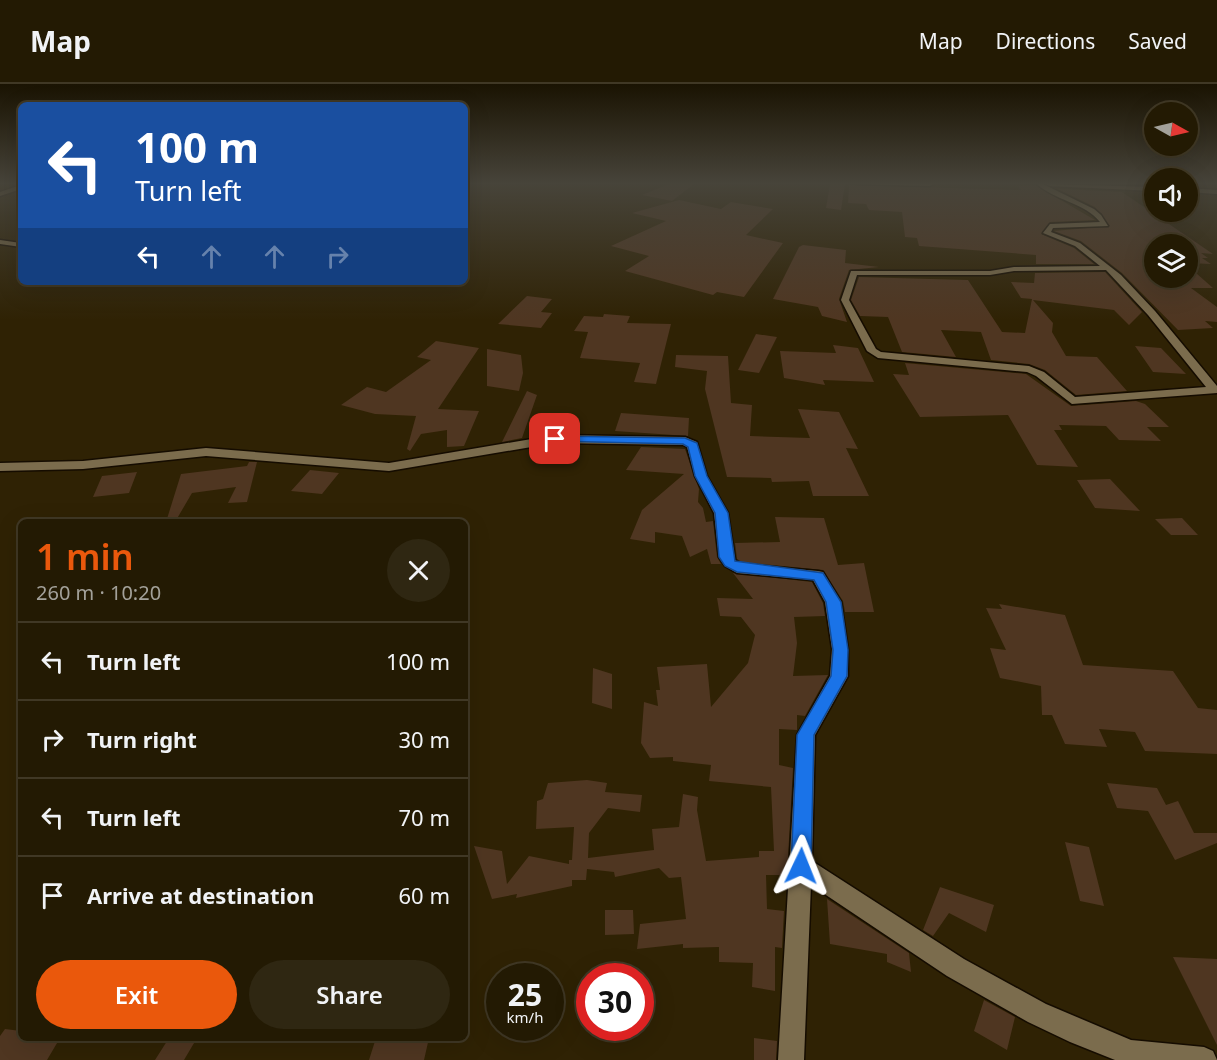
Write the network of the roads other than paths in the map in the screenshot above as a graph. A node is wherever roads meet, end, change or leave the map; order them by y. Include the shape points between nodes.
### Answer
1 (1048, 230) edge
2 (0, 242) edge
3 (18, 245) edge
4 (1108, 268) junction
5 (1216, 390) edge
6 (0, 467) edge
7 (801, 866) junction
8 (791, 1060) edge
9 (1204, 1060) edge

1 - 4 street via 1047,233 1079,245
2 - 3 street
4 - 5 street
4 - 5 street via 854,273 845,300 872,351 879,355 1029,369 1072,401
6 - 7 street via 83,465 206,452 388,467 555,439 685,441 693,445 701,476 721,513 730,563 818,576 833,602 840,650 839,676 806,735
7 - 8 street
7 - 9 street via 952,965 1023,1006 1124,1051

